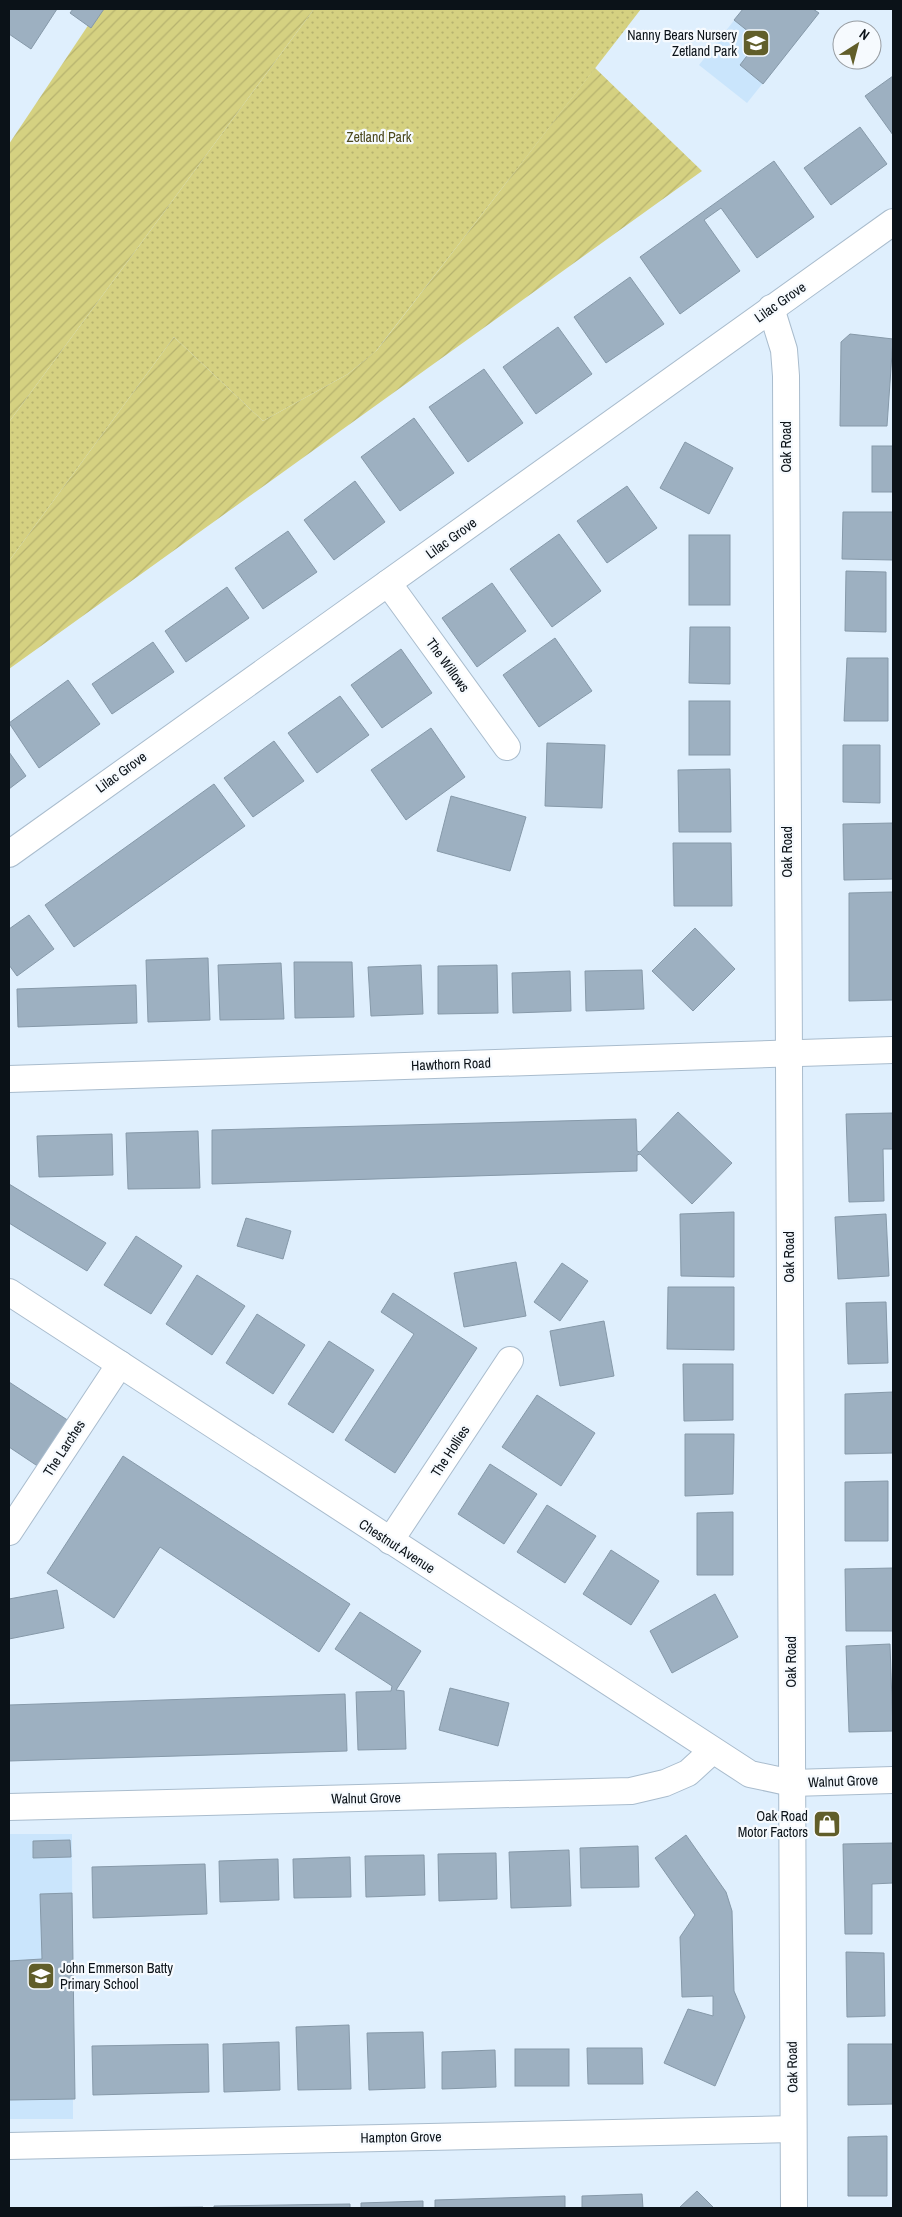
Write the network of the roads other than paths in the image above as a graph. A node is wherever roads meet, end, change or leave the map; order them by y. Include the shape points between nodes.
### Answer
1 (893, 222) edge
2 (771, 308) junction
3 (388, 583) junction
4 (507, 747) dead end
5 (9, 854) edge
6 (893, 1050) edge
7 (788, 1053) junction
8 (9, 1079) edge
9 (9, 1292) edge
10 (510, 1360) dead end
11 (120, 1364) junction
12 (9, 1532) edge
13 (390, 1541) junction
14 (712, 1751) junction
15 (893, 1780) edge
16 (792, 1783) junction
17 (9, 1807) edge
18 (793, 2128) junction
19 (9, 2146) edge
20 (794, 2208) edge

1 - 2 street, Lilac Grove
2 - 3 street, Lilac Grove
2 - 7 street, Oak Road via 784,350 786,376
3 - 4 street, The Willows
3 - 5 street, Lilac Grove
6 - 7 street, Hawthorn Road
7 - 8 street, Hawthorn Road
7 - 16 street, Oak Road
9 - 11 street, Chestnut Avenue
10 - 13 street, The Hollies
11 - 12 street, The Larches
11 - 13 street, Chestnut Avenue
13 - 14 street, Chestnut Avenue
14 - 16 street, Chestnut Avenue via 750,1774
14 - 17 street, Walnut Grove via 688,1773 632,1791
15 - 16 street, Walnut Grove
16 - 18 street, Oak Road
18 - 19 street, Hampton Grove
18 - 20 street, Oak Road

